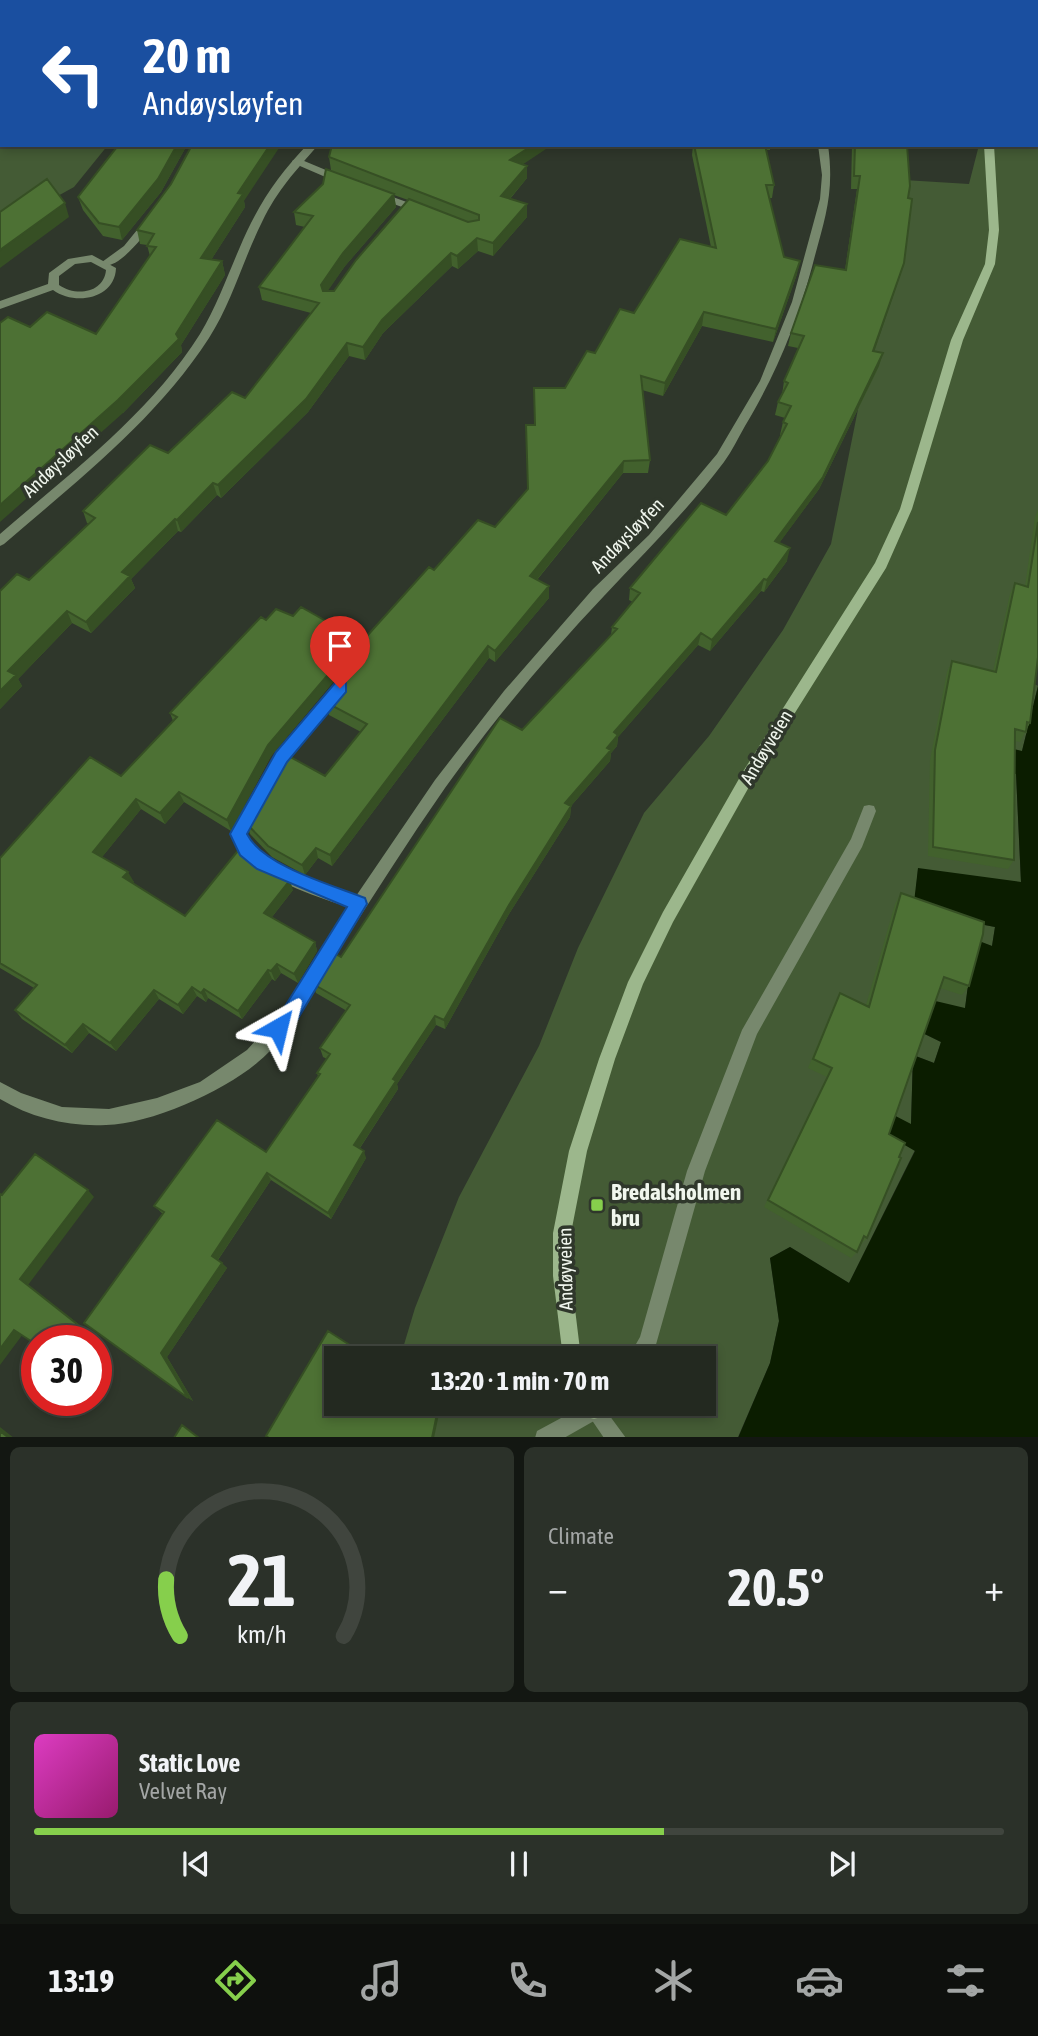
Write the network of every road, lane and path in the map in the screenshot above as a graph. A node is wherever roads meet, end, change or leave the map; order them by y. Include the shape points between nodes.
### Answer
1 (311, 147) edge
2 (823, 147) edge
3 (989, 147) edge
4 (297, 161) junction
5 (351, 184) edge
6 (363, 188) edge
7 (406, 206) junction
8 (158, 208) edge
9 (432, 215) edge
10 (396, 217) edge
11 (106, 264) junction
12 (54, 286) junction
13 (0, 305) edge
14 (0, 541) edge
15 (340, 688) edge
16 (869, 811) dead end
17 (359, 904) junction
18 (0, 1090) edge
19 (571, 1346) edge
20 (645, 1346) edge
21 (579, 1416) edge
22 (602, 1416) edge
23 (544, 1437) edge
24 (617, 1437) edge

1 - 4 street, Andøysløyfen
2 - 17 street, Andøysløyfen via 825,199 797,302 766,381 721,457 509,695 440,784
3 - 19 street, Andøyveien via 994,230 990,264 957,340 906,509 881,565 749,774 668,917 636,982 607,1059 578,1152 562,1233
4 - 5 street
4 - 14 street, Andøysløyfen via 263,207 215,318 188,360 151,404
6 - 7 street
7 - 9 street
7 - 10 street
8 - 11 street via 128,248
11 - 12 street via 92,258 72,261 57,270
11 - 12 street via 111,268 110,280 90,294 64,294
12 - 13 street
15 - 17 street via 282,757 239,834 246,849 263,864
16 - 20 street via 857,842 750,1030 696,1171
17 - 18 street, Andøysløyfen via 290,1014 253,1056 205,1088 108,1117 62,1115
21 - 23 street
22 - 24 street

